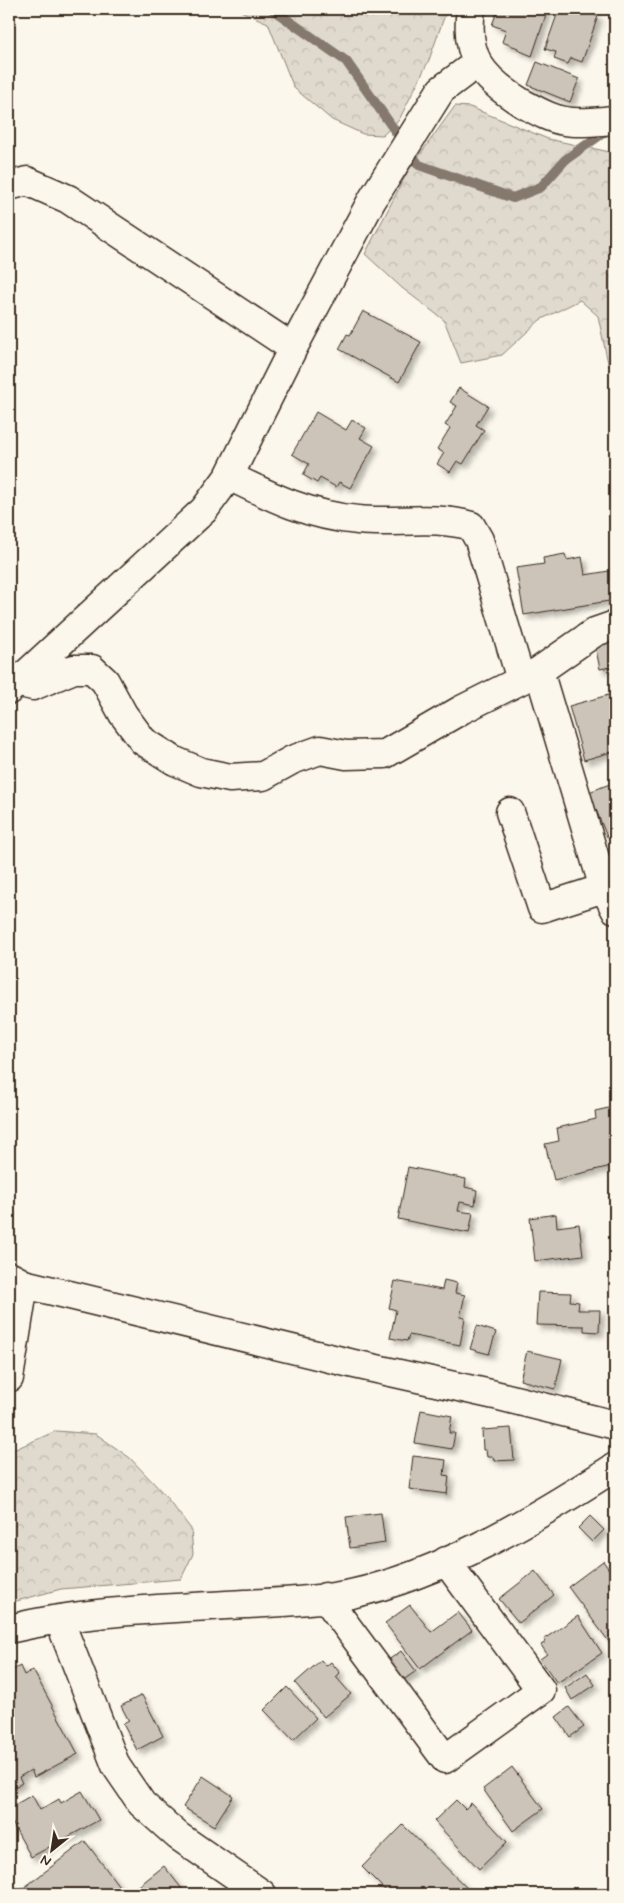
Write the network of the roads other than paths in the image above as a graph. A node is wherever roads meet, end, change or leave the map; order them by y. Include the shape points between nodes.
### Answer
1 (471, 9) edge
2 (477, 62) junction
3 (615, 120) edge
4 (9, 186) edge
5 (293, 348) junction
6 (228, 476) junction
7 (615, 625) edge
8 (530, 675) junction
9 (12, 686) edge
10 (510, 812) dead end
11 (610, 899) edge
12 (17, 1280) edge
13 (9, 1378) edge
14 (615, 1425) edge
15 (615, 1467) edge
16 (446, 1561) junction
17 (325, 1597) junction
18 (59, 1619) junction
19 (9, 1629) edge
20 (262, 1894) edge

1 - 2 street via 468,25
2 - 3 street via 493,83 535,110 565,121
2 - 5 street via 441,90 372,200
4 - 5 street via 27,181 68,199
5 - 6 street
6 - 8 street via 280,501 322,515 359,520 453,521 471,526
6 - 9 street via 204,510
7 - 8 street via 594,632
8 - 9 street via 385,754 346,755 320,750 292,760 263,776 230,778 201,772 175,761 143,741 105,681 92,670 74,669 33,686
8 - 11 street
10 - 11 street via 542,908
12 - 13 street
12 - 14 street
15 - 16 street via 511,1530
16 - 17 street via 399,1580 350,1594
16 - 17 street via 540,1690 444,1759
17 - 18 street via 95,1613
18 - 19 street
18 - 20 street via 116,1766 142,1804 178,1836

